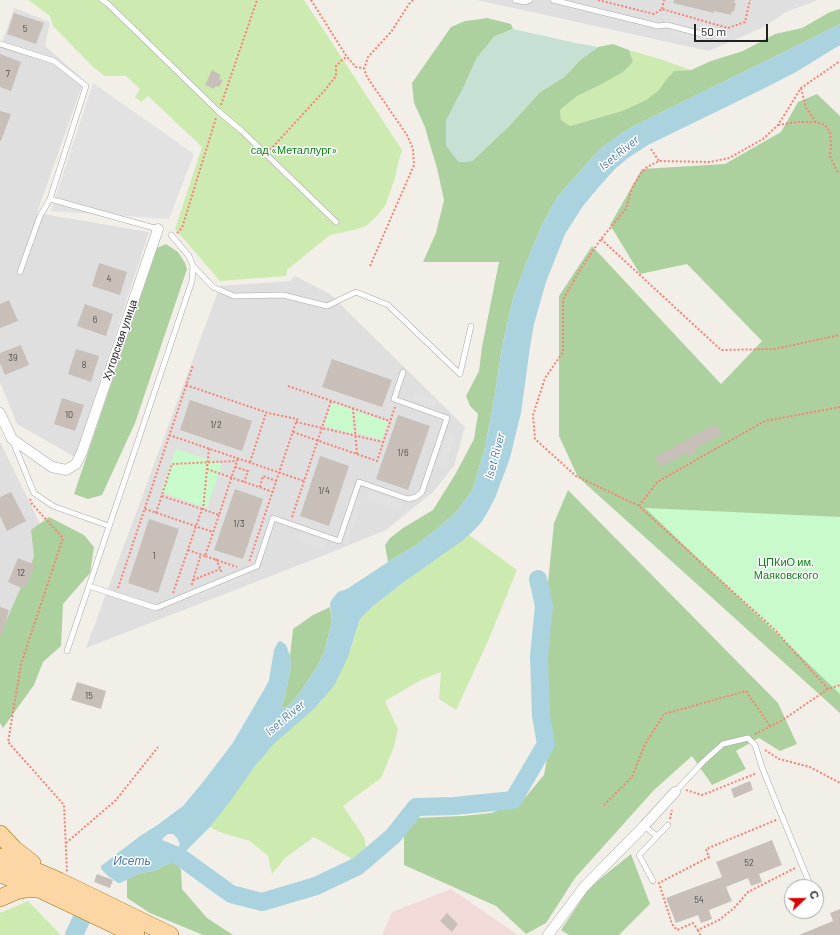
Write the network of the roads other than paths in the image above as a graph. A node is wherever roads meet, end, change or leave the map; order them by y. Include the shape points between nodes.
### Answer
1 (102, 0) edge
2 (515, 0) edge
3 (530, 0) edge
4 (553, 0) edge
5 (108, 2) edge
6 (710, 36) dead end
7 (0, 44) edge
8 (50, 199) junction
9 (336, 222) dead end
10 (158, 229) joint
11 (171, 235) road end
12 (193, 266) junction
13 (20, 272) dead end
14 (471, 326) dead end
15 (403, 372) dead end
16 (0, 413) edge
17 (12, 439) junction
18 (109, 526) junction
19 (89, 586) junction
20 (67, 651) dead end
21 (677, 790) joint
22 (668, 824) road end
23 (644, 826) junction
24 (0, 834) edge
25 (657, 836) junction
26 (0, 857) edge
27 (0, 874) edge
28 (808, 879) edge
29 (653, 881) dead end
30 (57, 882) junction
31 (0, 898) edge
32 (120, 919) junction
33 (136, 935) edge
34 (170, 935) edge
35 (548, 935) edge

1 - 5 lane
2 - 3 lane
4 - 6 lane
5 - 9 lane via 218,111
7 - 8 lane via 54,61 86,86
8 - 10 lane
8 - 13 lane via 40,216
10 - 17 street, Хуторская улица via 76,464 66,470 52,468
11 - 12 lane via 189,256
12 - 14 lane via 212,287 234,296 284,295 327,306 356,292 388,305 460,374
12 - 18 lane via 192,281
15 - 19 lane via 394,400 447,418 422,492 416,497 408,499 359,482 339,541 273,518 257,566 156,608
16 - 17 street
17 - 18 lane via 34,493 53,506
18 - 19 lane
19 - 20 lane
21 - 23 street
21 - 28 lane via 723,744 748,738 755,744 763,770
22 - 25 lane
23 - 25 lane
23 - 35 street via 584,887
24 - 30 main road via 14,849
25 - 29 lane via 639,855
26 - 30 main road
27 - 30 main road via 31,885
30 - 31 main road via 36,889 16,891
30 - 32 main road
32 - 33 main road
32 - 34 main road

